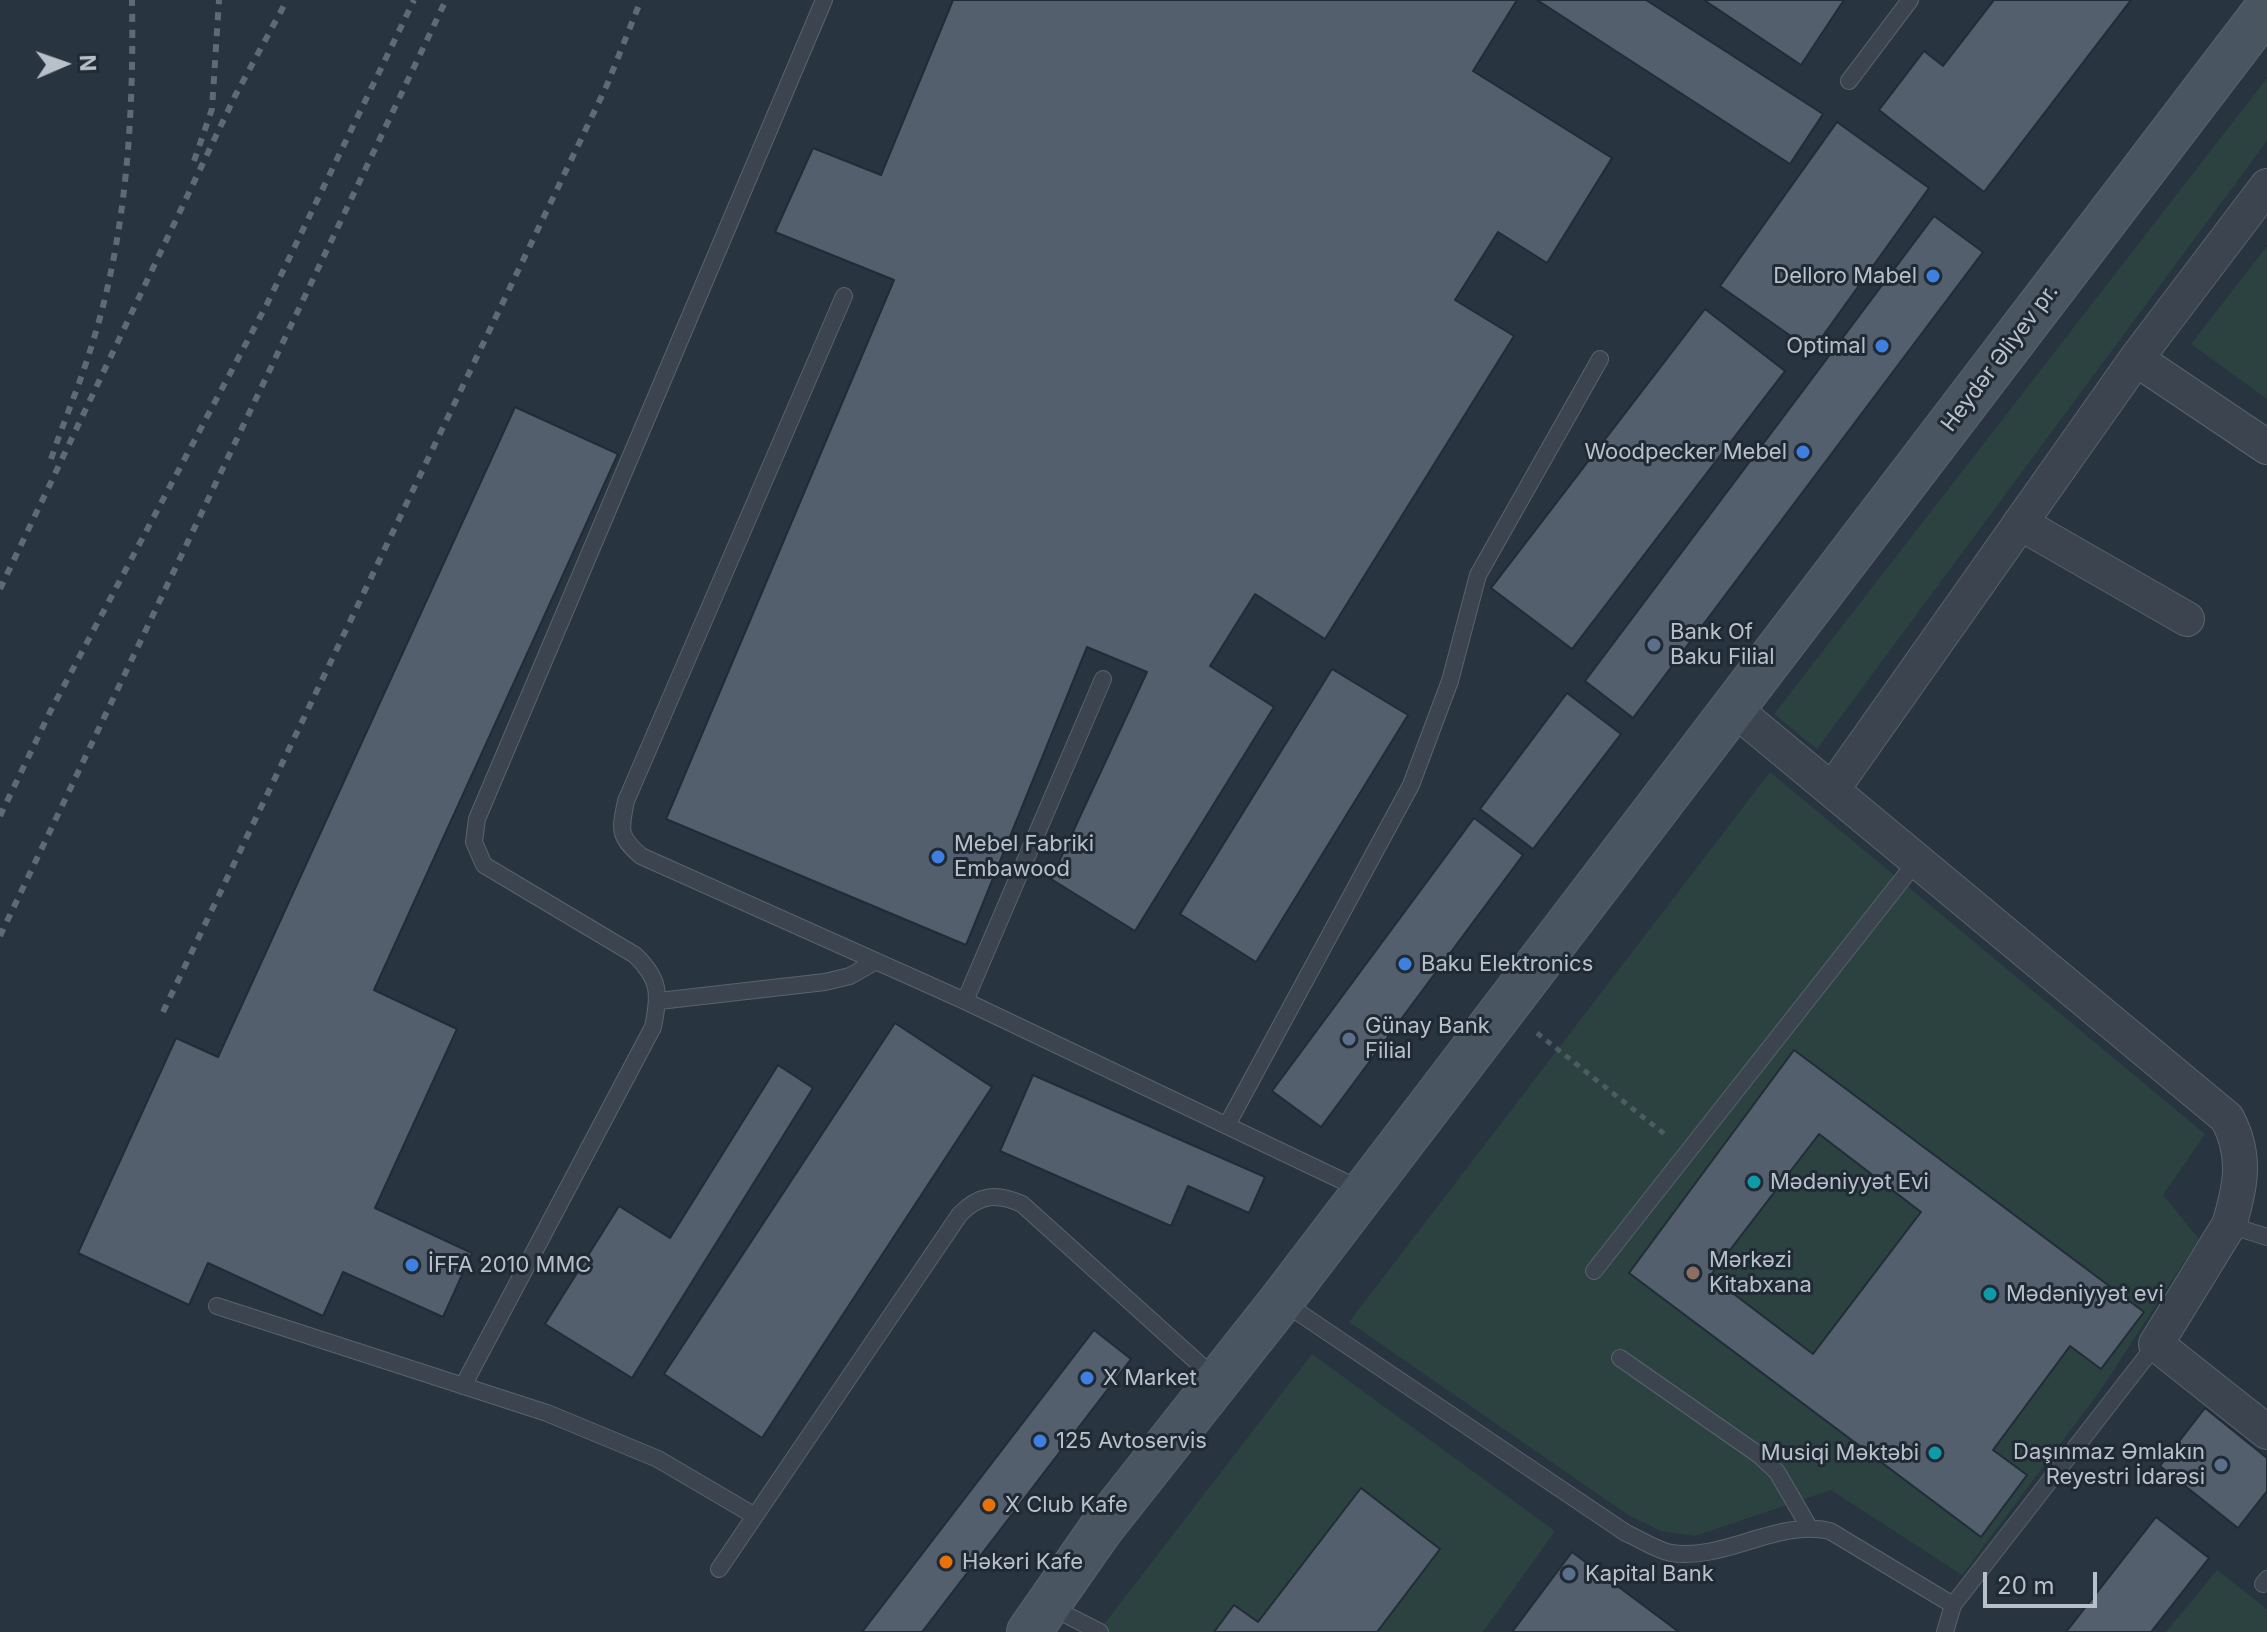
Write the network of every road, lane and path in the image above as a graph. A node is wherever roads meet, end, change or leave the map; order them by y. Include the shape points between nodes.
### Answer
1 (824, 0) edge
2 (1910, 0) edge
3 (2267, 8) edge
4 (1849, 81) dead end
5 (2267, 186) edge
6 (844, 296) dead end
7 (1600, 359) dead end
8 (2136, 359) junction
9 (2267, 447) edge
10 (2020, 523) junction
11 (2187, 619) dead end
12 (1103, 679) dead end
13 (1733, 708) junction
14 (1832, 790) junction
15 (1916, 862) junction
16 (876, 961) junction
17 (659, 1001) junction
18 (965, 1001) junction
19 (1506, 1006) junction
20 (1227, 1125) junction
21 (1688, 1152) junction
22 (2254, 1156) edge
23 (1364, 1191) junction
24 (2229, 1225) junction
25 (2267, 1237) edge
26 (1594, 1271) dead end
27 (1281, 1301) junction
28 (217, 1306) dead end
29 (2156, 1344) junction
30 (1620, 1358) dead end
31 (1217, 1380) junction
32 (463, 1386) junction
33 (2267, 1432) edge
34 (755, 1516) junction
35 (1809, 1527) junction
36 (1100, 1530) junction
37 (719, 1569) dead end
38 (1953, 1605) junction
39 (1042, 1624) edge
40 (1005, 1632) edge
41 (1100, 1632) edge
42 (1945, 1632) edge

1 - 17 lane via 477,819 474,842 484,865 635,955 652,971
2 - 4 lane
3 - 13 main road, Heydər Əliyev pr.
5 - 8 street
6 - 16 lane via 626,801 622,823 625,842 641,856
7 - 20 lane via 1478,575 1450,681 1411,785
8 - 9 street
8 - 10 street
10 - 11 street
10 - 14 street
12 - 18 lane
13 - 14 street
13 - 19 main road, Heydər Əliyev pr.
14 - 15 street
15 - 21 lane
15 - 22 street via 2227,1118
16 - 17 lane via 825,982
16 - 18 lane
17 - 32 lane via 653,1027
18 - 20 lane
19 - 21 path
19 - 23 main road, Heydər Əliyev pr.
20 - 23 lane
21 - 26 lane
22 - 24 street
23 - 27 main road, Heydər Əliyev pr.
24 - 25 lane
24 - 29 street
27 - 31 main road, Heydər Əliyev pr.
27 - 35 lane via 1626,1533 1669,1552 1698,1554
28 - 32 lane
29 - 33 street
29 - 38 lane
30 - 35 lane via 1759,1455 1777,1472
31 - 34 lane via 1022,1204 989,1195 960,1214
31 - 36 main road, Heydər Əliyev pr.
32 - 34 lane via 547,1413 658,1459
34 - 37 lane
35 - 38 lane via 1830,1531
36 - 39 main road
36 - 40 main road
38 - 42 lane
39 - 41 lane

